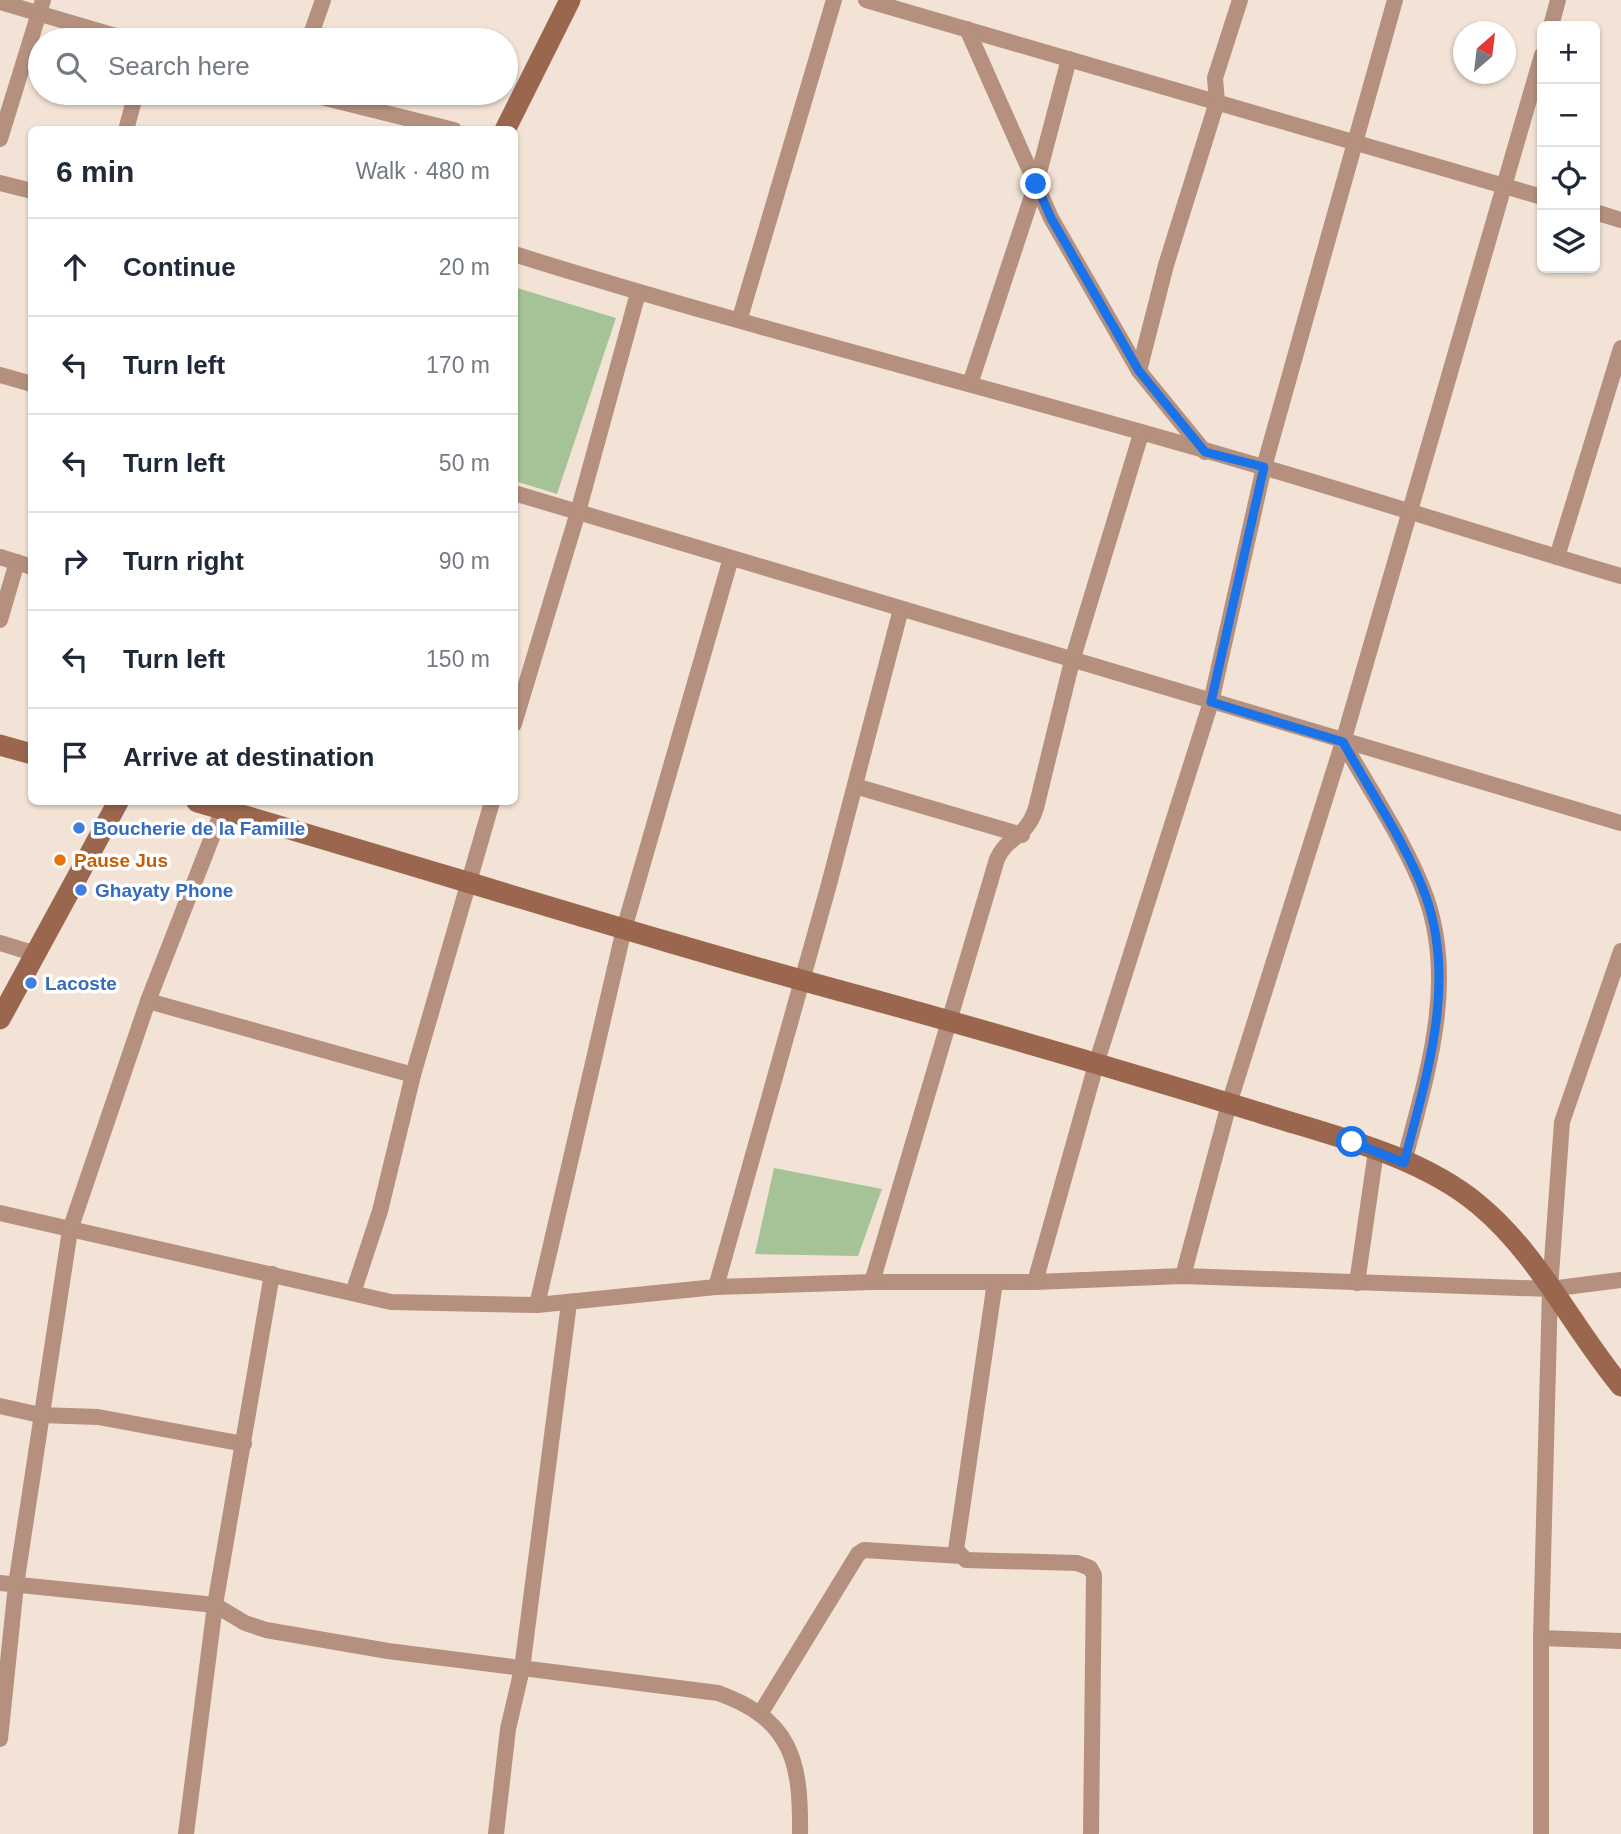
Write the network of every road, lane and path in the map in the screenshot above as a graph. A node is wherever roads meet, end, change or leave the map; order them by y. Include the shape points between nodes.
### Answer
1 (323, 0) edge
2 (570, 0) edge
3 (834, 0) edge
4 (866, 0) edge
5 (1240, 0) edge
6 (1395, 0) edge
7 (1558, 0) edge
8 (0, 2) edge
9 (41, 7) edge
10 (908, 7) edge
11 (1552, 21) edge
12 (34, 28) edge
13 (97, 28) edge
14 (313, 28) edge
15 (967, 29) junction
16 (28, 49) edge
17 (1069, 59) junction
18 (1537, 72) edge
19 (1217, 102) junction
20 (518, 104) edge
21 (132, 105) edge
22 (353, 105) edge
23 (518, 105) edge
24 (126, 126) edge
25 (438, 126) edge
26 (507, 126) edge
27 (0, 139) edge
28 (1356, 142) junction
29 (0, 183) edge
30 (1036, 184) junction
31 (1504, 186) junction
32 (28, 190) edge
33 (1537, 196) edge
34 (1600, 213) edge
35 (1621, 219) edge
36 (518, 255) edge
37 (638, 293) junction
38 (740, 318) junction
39 (1621, 348) edge
40 (1139, 371) junction
41 (0, 375) edge
42 (28, 383) edge
43 (970, 384) junction
44 (1140, 433) junction
45 (1205, 452) junction
46 (1264, 467) junction
47 (518, 494) edge
48 (578, 512) junction
49 (1410, 513) junction
50 (0, 556) edge
51 (1557, 557) junction
52 (731, 558) junction
53 (24, 565) edge
54 (1621, 576) edge
55 (901, 609) junction
56 (0, 620) edge
57 (1072, 661) junction
58 (1211, 702) junction
59 (518, 711) edge
60 (1343, 742) junction
61 (0, 745) edge
62 (28, 753) edge
63 (855, 786) junction
64 (116, 805) edge
65 (208, 805) edge
66 (491, 805) edge
67 (223, 809) junction
68 (1621, 822) edge
69 (1022, 835) junction
70 (469, 883) junction
71 (624, 929) junction
72 (0, 943) edge
73 (1621, 951) edge
74 (36, 954) junction
75 (802, 980) junction
76 (148, 1001) junction
77 (0, 1019) edge
78 (951, 1019) junction
79 (1097, 1061) junction
80 (413, 1074) junction
81 (1229, 1104) junction
82 (1376, 1152) junction
83 (1404, 1163) junction
84 (0, 1213) edge
85 (70, 1230) junction
86 (272, 1274) junction
87 (1183, 1276) junction
88 (1621, 1280) edge
89 (872, 1282) junction
90 (995, 1282) junction
91 (1035, 1283) junction
92 (1357, 1283) junction
93 (716, 1287) junction
94 (1550, 1289) junction
95 (353, 1293) junction
96 (569, 1303) junction
97 (537, 1306) junction
98 (1621, 1386) edge
99 (0, 1406) edge
100 (40, 1415) junction
101 (244, 1444) junction
102 (961, 1556) junction
103 (8, 1584) edge
104 (215, 1605) junction
105 (1541, 1637) junction
106 (1621, 1641) edge
107 (522, 1669) junction
108 (760, 1714) junction
109 (0, 1739) edge
110 (188, 1834) edge
111 (496, 1834) edge
112 (800, 1834) edge
113 (1091, 1834) edge
114 (1541, 1834) edge

1 - 14 street
2 - 20 street
3 - 38 street
4 - 10 street
5 - 19 street via 1215,78
6 - 28 street
7 - 11 street
8 - 9 street
9 - 12 street
9 - 13 street
10 - 15 street
15 - 17 street
15 - 30 street
16 - 27 street
17 - 19 street
17 - 30 street
18 - 31 street
19 - 28 street
19 - 40 street via 1166,265
21 - 24 street
22 - 25 street
23 - 26 street
28 - 31 street
28 - 46 street
29 - 32 street
30 - 40 street
30 - 43 street
31 - 33 street
31 - 49 street
34 - 35 street
36 - 37 street
37 - 38 street
37 - 48 street
38 - 43 street
39 - 51 street
40 - 45 street
41 - 42 street
43 - 44 street
44 - 45 street
44 - 57 street
45 - 46 street
46 - 49 street
46 - 58 street
47 - 48 street
48 - 52 street
48 - 59 street
49 - 51 street
49 - 60 street
50 - 53 street
51 - 54 street
52 - 55 street
52 - 71 street
53 - 56 street
55 - 57 street
55 - 63 street
57 - 58 street
57 - 69 street via 1032,822
58 - 60 street
58 - 79 street
60 - 68 street
60 - 81 street
60 - 83 street via 1426,897 1434,937 1436,1038
61 - 62 street
63 - 69 street
63 - 75 street
64 - 74 street
65 - 67 street
66 - 70 street
67 - 70 street
67 - 76 street
69 - 78 street via 1002,848 997,859
70 - 71 street
70 - 80 street
71 - 75 street
71 - 97 street
72 - 74 street
73 - 94 street via 1562,1122
74 - 77 street
75 - 78 street
75 - 93 street
76 - 80 street
76 - 85 street
78 - 79 street
78 - 89 street
79 - 81 street
79 - 91 street
80 - 95 street via 380,1211
81 - 82 street
81 - 87 street
82 - 83 street
82 - 92 street
83 - 94 street via 1479,1205 1509,1235
84 - 85 street
85 - 86 street
85 - 100 street
86 - 95 street
86 - 101 street
87 - 91 street
87 - 92 street
88 - 94 street
89 - 90 street
89 - 93 street
90 - 91 street
90 - 102 street via 956,1550
92 - 94 street
93 - 96 street
94 - 98 street
94 - 105 street
95 - 97 street via 391,1302
96 - 97 street
96 - 107 street
99 - 100 street
100 - 101 street via 97,1418
100 - 103 street
101 - 104 street
102 - 108 street via 864,1550 858,1554
102 - 113 street via 965,1560 1077,1563 1094,1575
103 - 104 street
103 - 109 street
104 - 107 street via 266,1630
104 - 110 street
105 - 106 street
105 - 114 street
107 - 108 street via 718,1693
107 - 111 street via 508,1729
108 - 112 street via 780,1733 792,1754 801,1787

